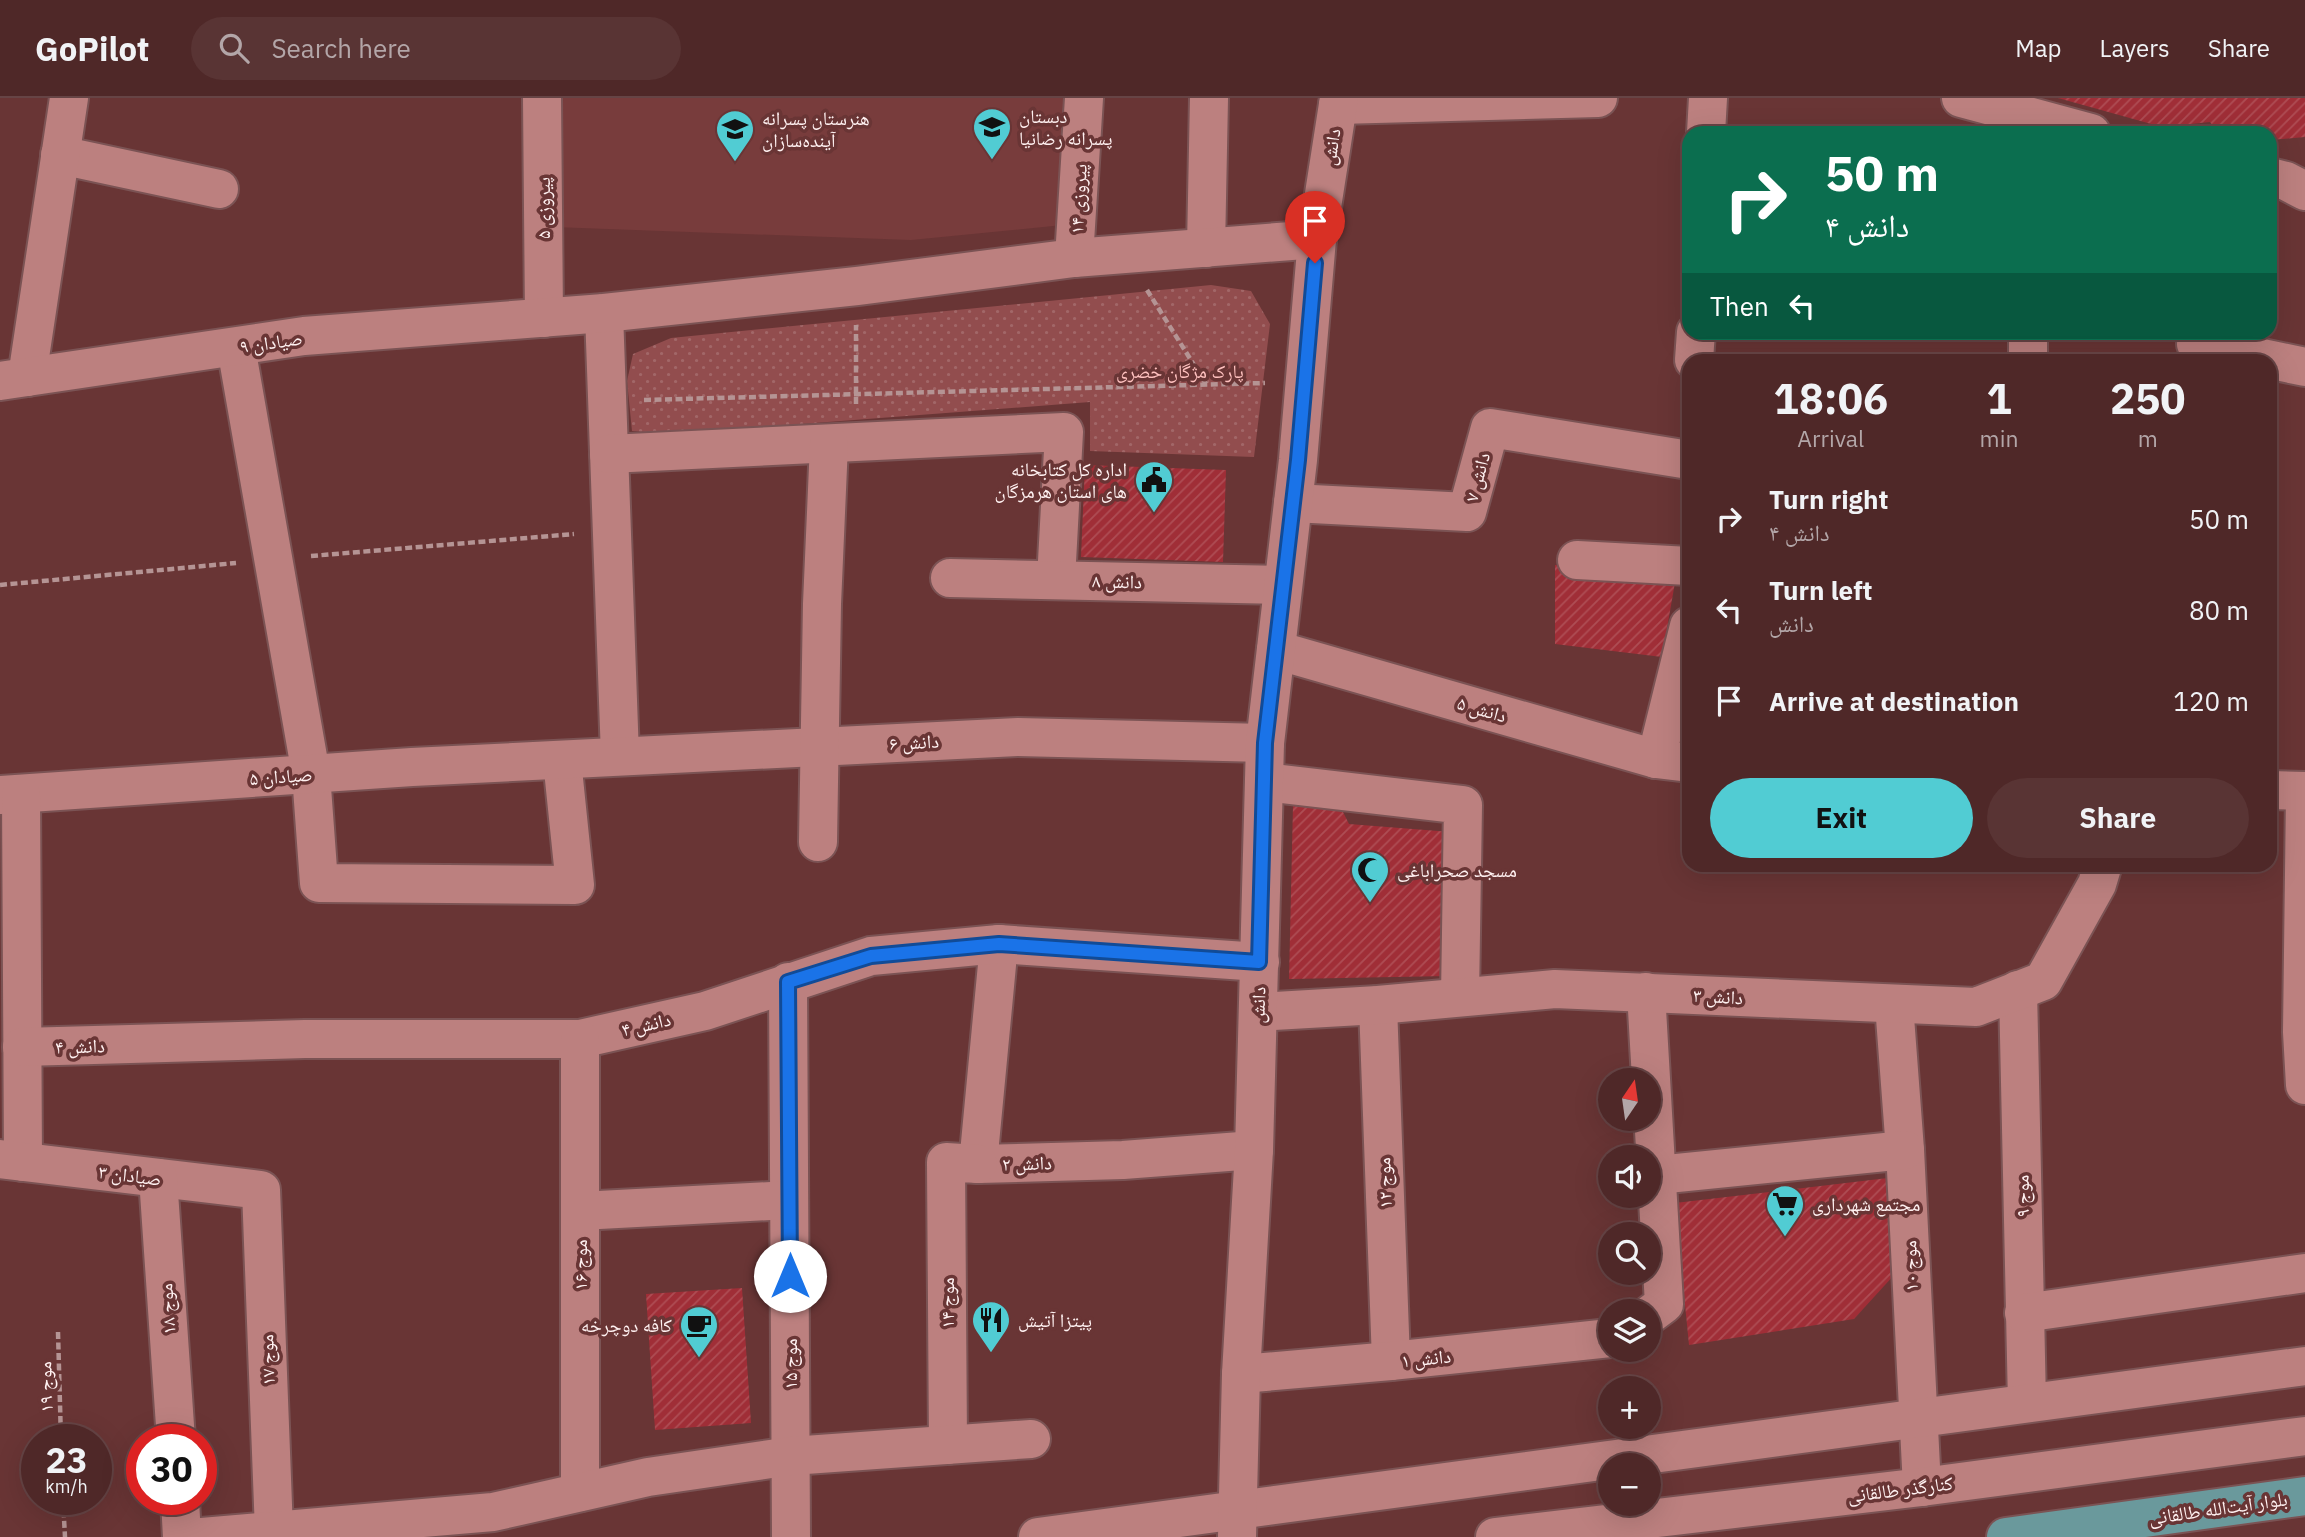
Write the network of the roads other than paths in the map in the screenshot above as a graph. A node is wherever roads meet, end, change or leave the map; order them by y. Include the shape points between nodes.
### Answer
1 (69, 98) edge
2 (542, 98) edge
3 (1084, 98) edge
4 (1209, 98) edge
5 (1598, 98) edge
6 (1708, 98) edge
7 (1961, 98) edge
8 (1338, 102) edge
9 (1706, 126) edge
10 (2055, 126) edge
11 (60, 155) junction
12 (2277, 179) edge
13 (219, 189) dead end
14 (2305, 191) edge
15 (1317, 239) junction
16 (1206, 248) junction
17 (1074, 258) junction
18 (604, 313) junction
19 (544, 318) junction
20 (2197, 340) edge
21 (236, 347) junction
22 (2243, 354) edge
23 (2277, 361) edge
24 (2305, 367) edge
25 (13, 379) edge
26 (842, 443) junction
27 (609, 454) junction
28 (1682, 459) edge
29 (1293, 503) junction
30 (1577, 559) dead end
31 (1682, 566) edge
32 (950, 578) dead end
33 (1056, 580) junction
34 (1283, 585) junction
35 (1276, 650) junction
36 (1682, 681) edge
37 (1265, 743) junction
38 (819, 747) junction
39 (620, 756) junction
40 (562, 760) junction
41 (1672, 760) edge
42 (311, 774) junction
43 (1264, 782) junction
44 (2277, 790) edge
45 (2305, 792) edge
46 (10, 795) edge
47 (818, 842) dead end
48 (2101, 872) edge
49 (999, 944) junction
50 (1259, 962) junction
51 (788, 982) junction
52 (2018, 990) junction
53 (2304, 991) edge
54 (1646, 992) junction
55 (1460, 998) junction
56 (1894, 1004) junction
57 (1378, 1005) junction
58 (1258, 1012) junction
59 (580, 1039) junction
60 (22, 1047) junction
61 (2305, 1085) edge
62 (1655, 1145) edge
63 (1254, 1150) junction
64 (1905, 1150) junction
65 (11, 1161) edge
66 (962, 1163) junction
67 (1661, 1175) edge
68 (158, 1178) junction
69 (261, 1190) joint
70 (789, 1200) junction
71 (1659, 1208) edge
72 (580, 1212) junction
73 (2305, 1273) edge
74 (1661, 1306) edge
75 (2024, 1313) junction
76 (1598, 1339) edge
77 (1391, 1361) junction
78 (2305, 1366) edge
79 (1241, 1374) junction
80 (2027, 1403) junction
81 (1919, 1417) junction
82 (175, 1424) edge
83 (2305, 1436) edge
84 (1031, 1439) dead end
85 (948, 1444) junction
86 (790, 1455) junction
87 (1922, 1486) junction
88 (580, 1492) junction
89 (2305, 1496) edge
90 (181, 1515) edge
91 (1237, 1524) edge
92 (274, 1531) junction
93 (182, 1537) edge
94 (202, 1537) edge
95 (791, 1537) edge
96 (1038, 1537) edge
97 (1495, 1537) edge
98 (2006, 1537) edge
99 (2012, 1537) edge

1 - 11 street
2 - 19 street, پیروزی ۵
3 - 17 street, پیروزی ۱۴
4 - 16 street
5 - 8 street
6 - 9 street
7 - 10 street
8 - 15 street, دانش
11 - 13 street
11 - 25 street
12 - 14 street
15 - 16 street, صیادان ۹
15 - 29 street, دانش
16 - 17 street, صیادان ۹
17 - 18 street, صیادان ۹
18 - 19 street, صیادان ۹
18 - 27 street
19 - 21 street, صیادان ۹ via 304,336
20 - 22 street via 2196,344
21 - 25 street, صیادان ۹
21 - 42 street
23 - 24 street
26 - 27 street
26 - 33 street via 1064,432
26 - 38 street
27 - 39 street
28 - 29 street, دانش ۷ via 1490,428 1467,512
29 - 34 street, دانش
30 - 31 street
32 - 33 street, دانش ۸
33 - 34 street, دانش ۸
34 - 35 street, دانش
35 - 37 street, دانش
35 - 41 street, دانش ۵
36 - 41 street
37 - 38 street, دانش ۶ via 1018,737
37 - 43 street, دانش
38 - 39 street, دانش ۶
38 - 47 street
39 - 40 street, دانش ۶
40 - 42 street, صیادان ۵
40 - 42 street via 575,885 319,883
42 - 46 street, صیادان ۵
43 - 50 street, دانش
43 - 55 street via 1463,805
44 - 45 street
45 - 53 street
46 - 60 street
48 - 52 street, دانش ۳ via 2043,981
49 - 50 street, دانش ۴
49 - 51 street, دانش ۴ via 871,956
49 - 66 street, دانش ۲
50 - 58 street, دانش
51 - 59 street, دانش ۴ via 705,1011
51 - 70 street, موج ۱۵
52 - 56 street, دانش ۳ via 1976,1007
52 - 75 street, موج ۹
53 - 61 street
54 - 55 street, دانش ۳ via 1555,989
54 - 56 street, دانش ۳
54 - 62 street
55 - 57 street, دانش ۳
56 - 64 street, موج ۱۰
57 - 58 street, دانش ۳
57 - 77 street, موج ۱۲
58 - 63 street, دانش
59 - 60 street, دانش ۴ via 305,1039
59 - 72 street, موج ۱۶
60 - 65 street
63 - 66 street, دانش ۲ via 1123,1160
63 - 79 street, دانش
64 - 67 street
64 - 81 street, موج ۱۰
65 - 68 street, صیادان ۳
66 - 85 street, موج ۱۴
68 - 69 street, صیادان ۳
68 - 82 street, موج ۱۸
69 - 92 street, موج ۱۷
70 - 72 street
70 - 86 street, موج ۱۵
71 - 74 street
72 - 88 street, موج ۱۶
73 - 75 street
75 - 80 street, موج ۹
76 - 77 street, دانش ۱
77 - 79 street, دانش ۱
78 - 80 street
79 - 91 street, دانش
80 - 81 street
81 - 87 street, موج ۱۰
81 - 91 street
83 - 87 street, کنارگذر طالقانی
84 - 85 street
85 - 86 street
86 - 88 street
86 - 95 street, موج ۱۵
87 - 97 street, کنارگذر طالقانی
88 - 92 street via 493,1512
89 - 99 main road, بلوار آیت‌الله طالقانی
90 - 93 street
91 - 96 street
92 - 94 street
98 - 99 main road, بلوار آیت‌الله طالقانی

